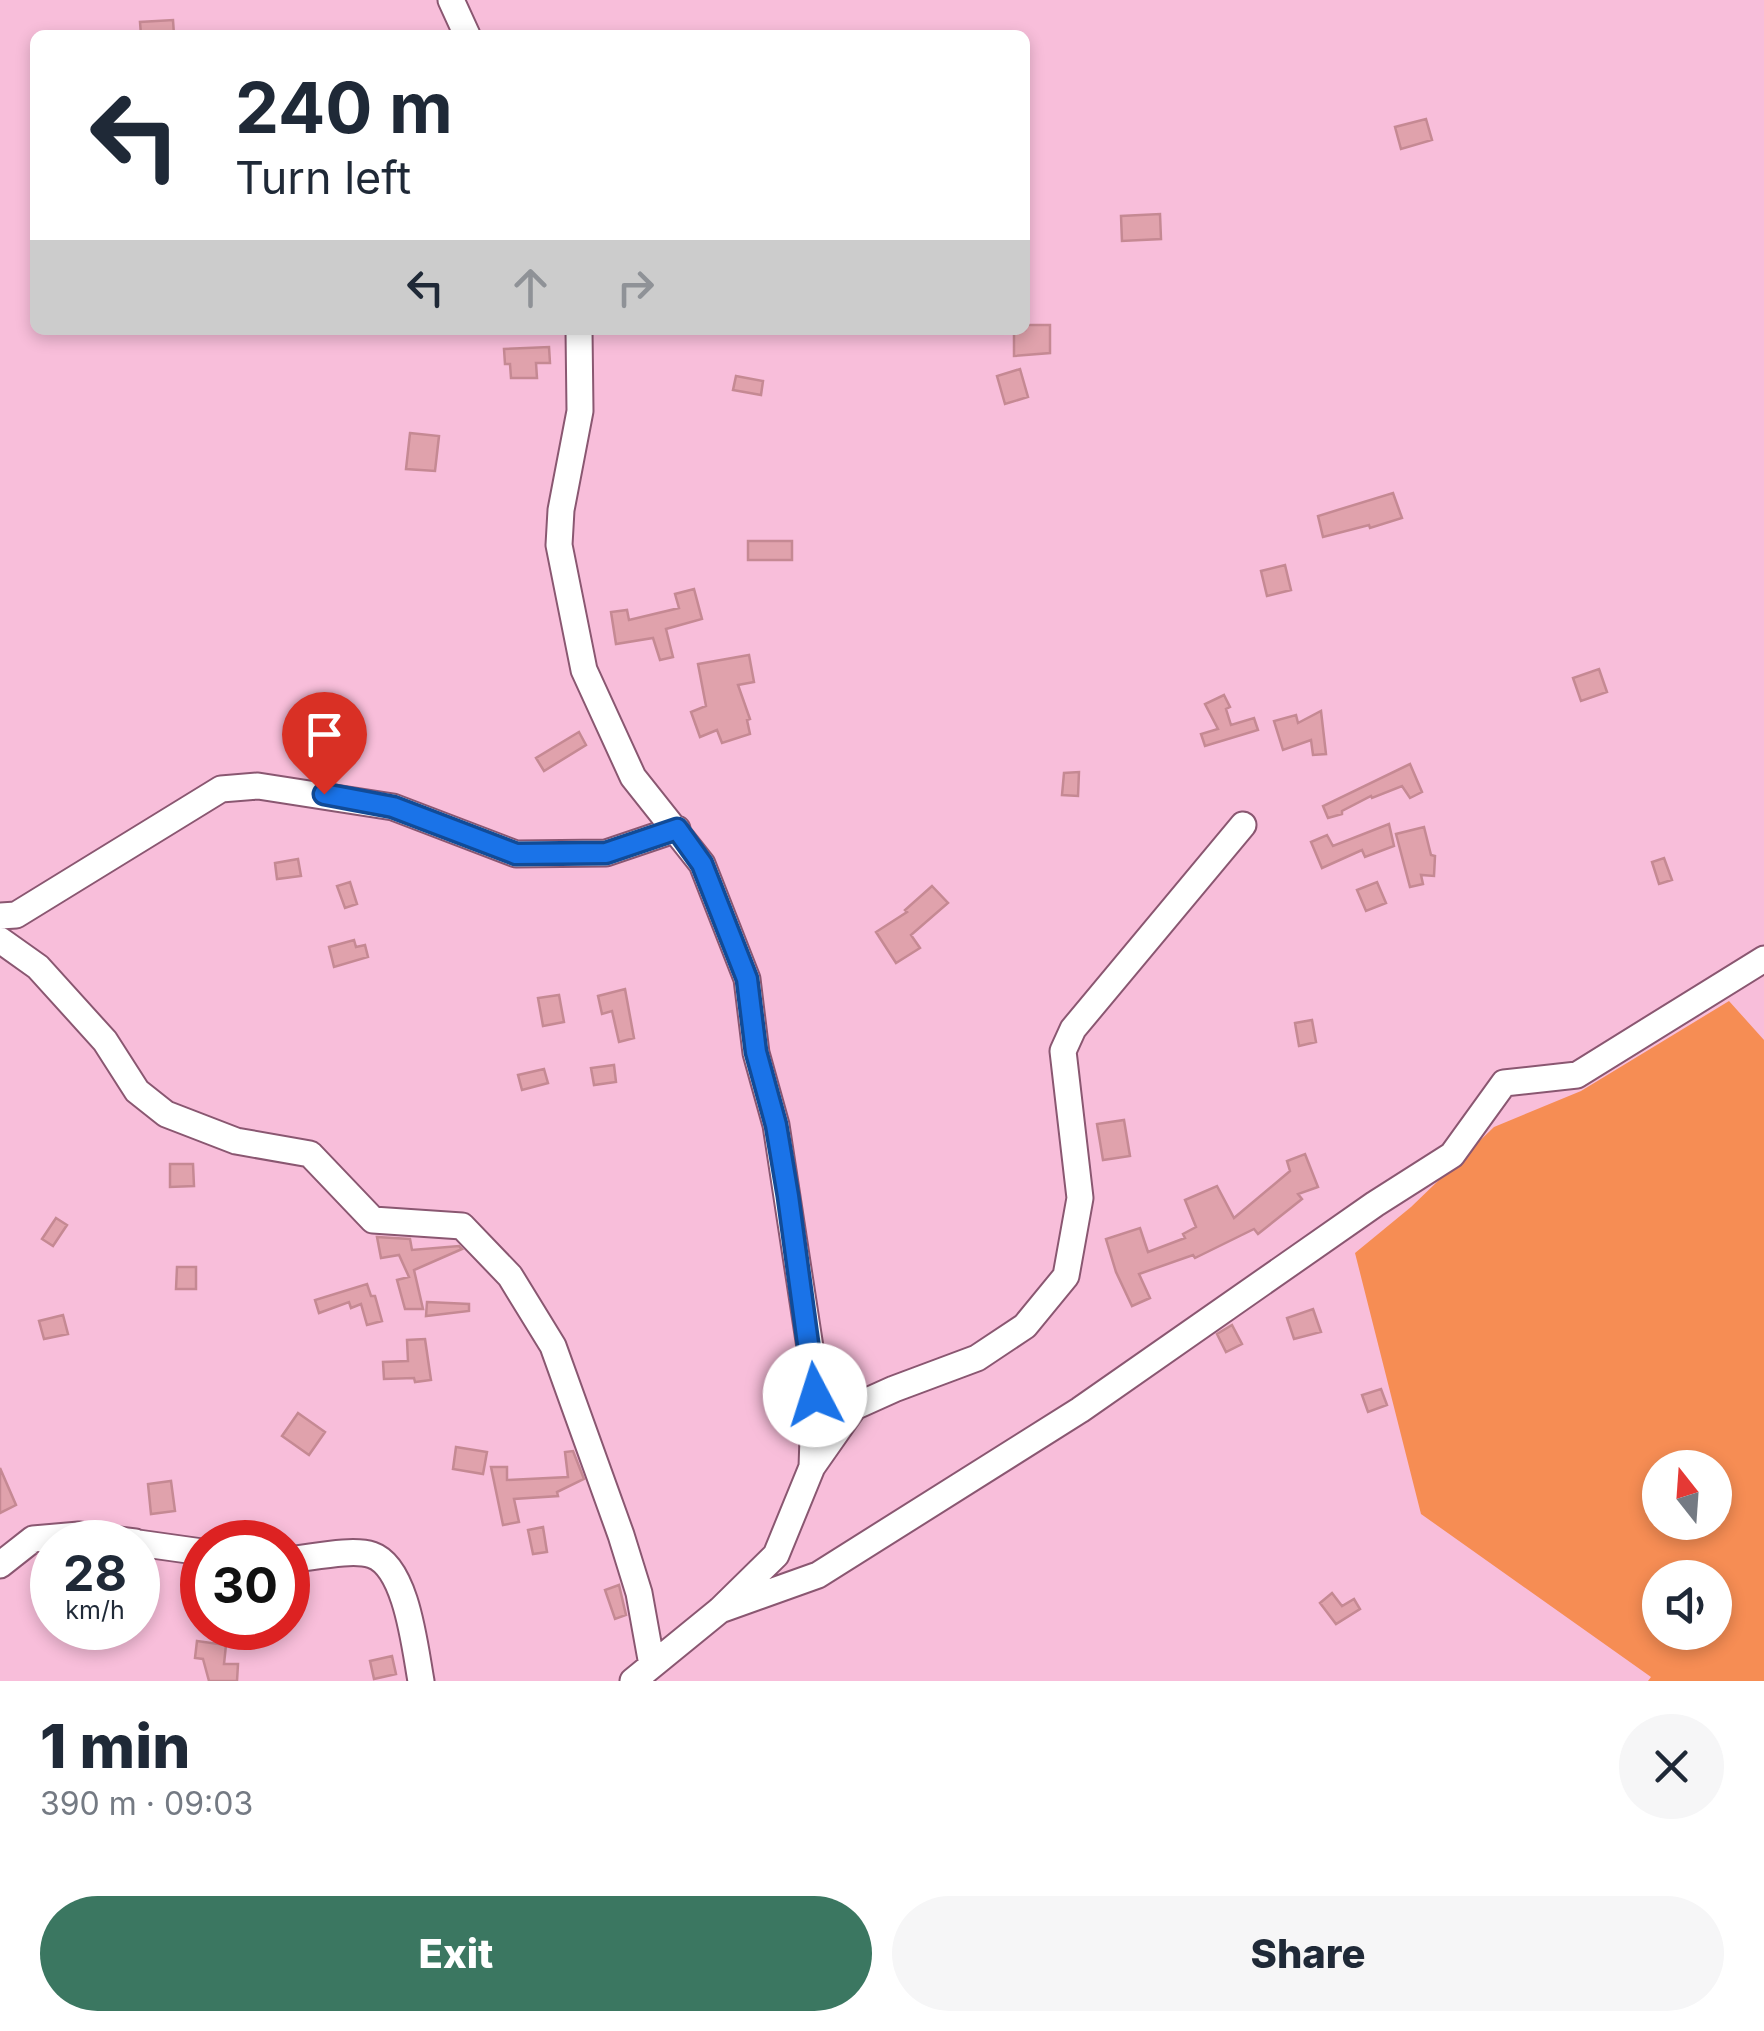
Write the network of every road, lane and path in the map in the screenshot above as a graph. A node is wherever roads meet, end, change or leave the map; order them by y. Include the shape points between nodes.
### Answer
1 (450, 0) edge
2 (465, 30) edge
3 (578, 335) edge
4 (1243, 825) dead end
5 (677, 829) junction
6 (0, 916) edge
7 (0, 940) edge
8 (1764, 960) edge
9 (815, 1395) junction
10 (854, 1408) junction
11 (812, 1467) junction
12 (30, 1541) edge
13 (310, 1558) edge
14 (0, 1566) edge
15 (720, 1610) junction
16 (642, 1673) edge
17 (422, 1681) edge

1 - 2 street
3 - 5 street via 580,411 558,544 584,670 633,777
4 - 10 street via 1073,1029 1063,1051 1080,1198 1066,1276 1025,1326 977,1358
5 - 6 street via 606,853 516,854 393,807 258,786 221,789 16,915
5 - 9 street via 702,864 747,979 788,1196
7 - 16 street via 38,967 105,1041 138,1091 166,1114 236,1142 310,1154 373,1220 462,1226 510,1276 553,1346 602,1479 639,1593
8 - 15 street via 1576,1075 1504,1083 1452,1155 1080,1410 818,1575
9 - 10 street
9 - 11 street
10 - 11 street
11 - 15 street via 776,1555
12 - 14 street
13 - 17 street via 360,1553 388,1565 405,1601
15 - 16 street

